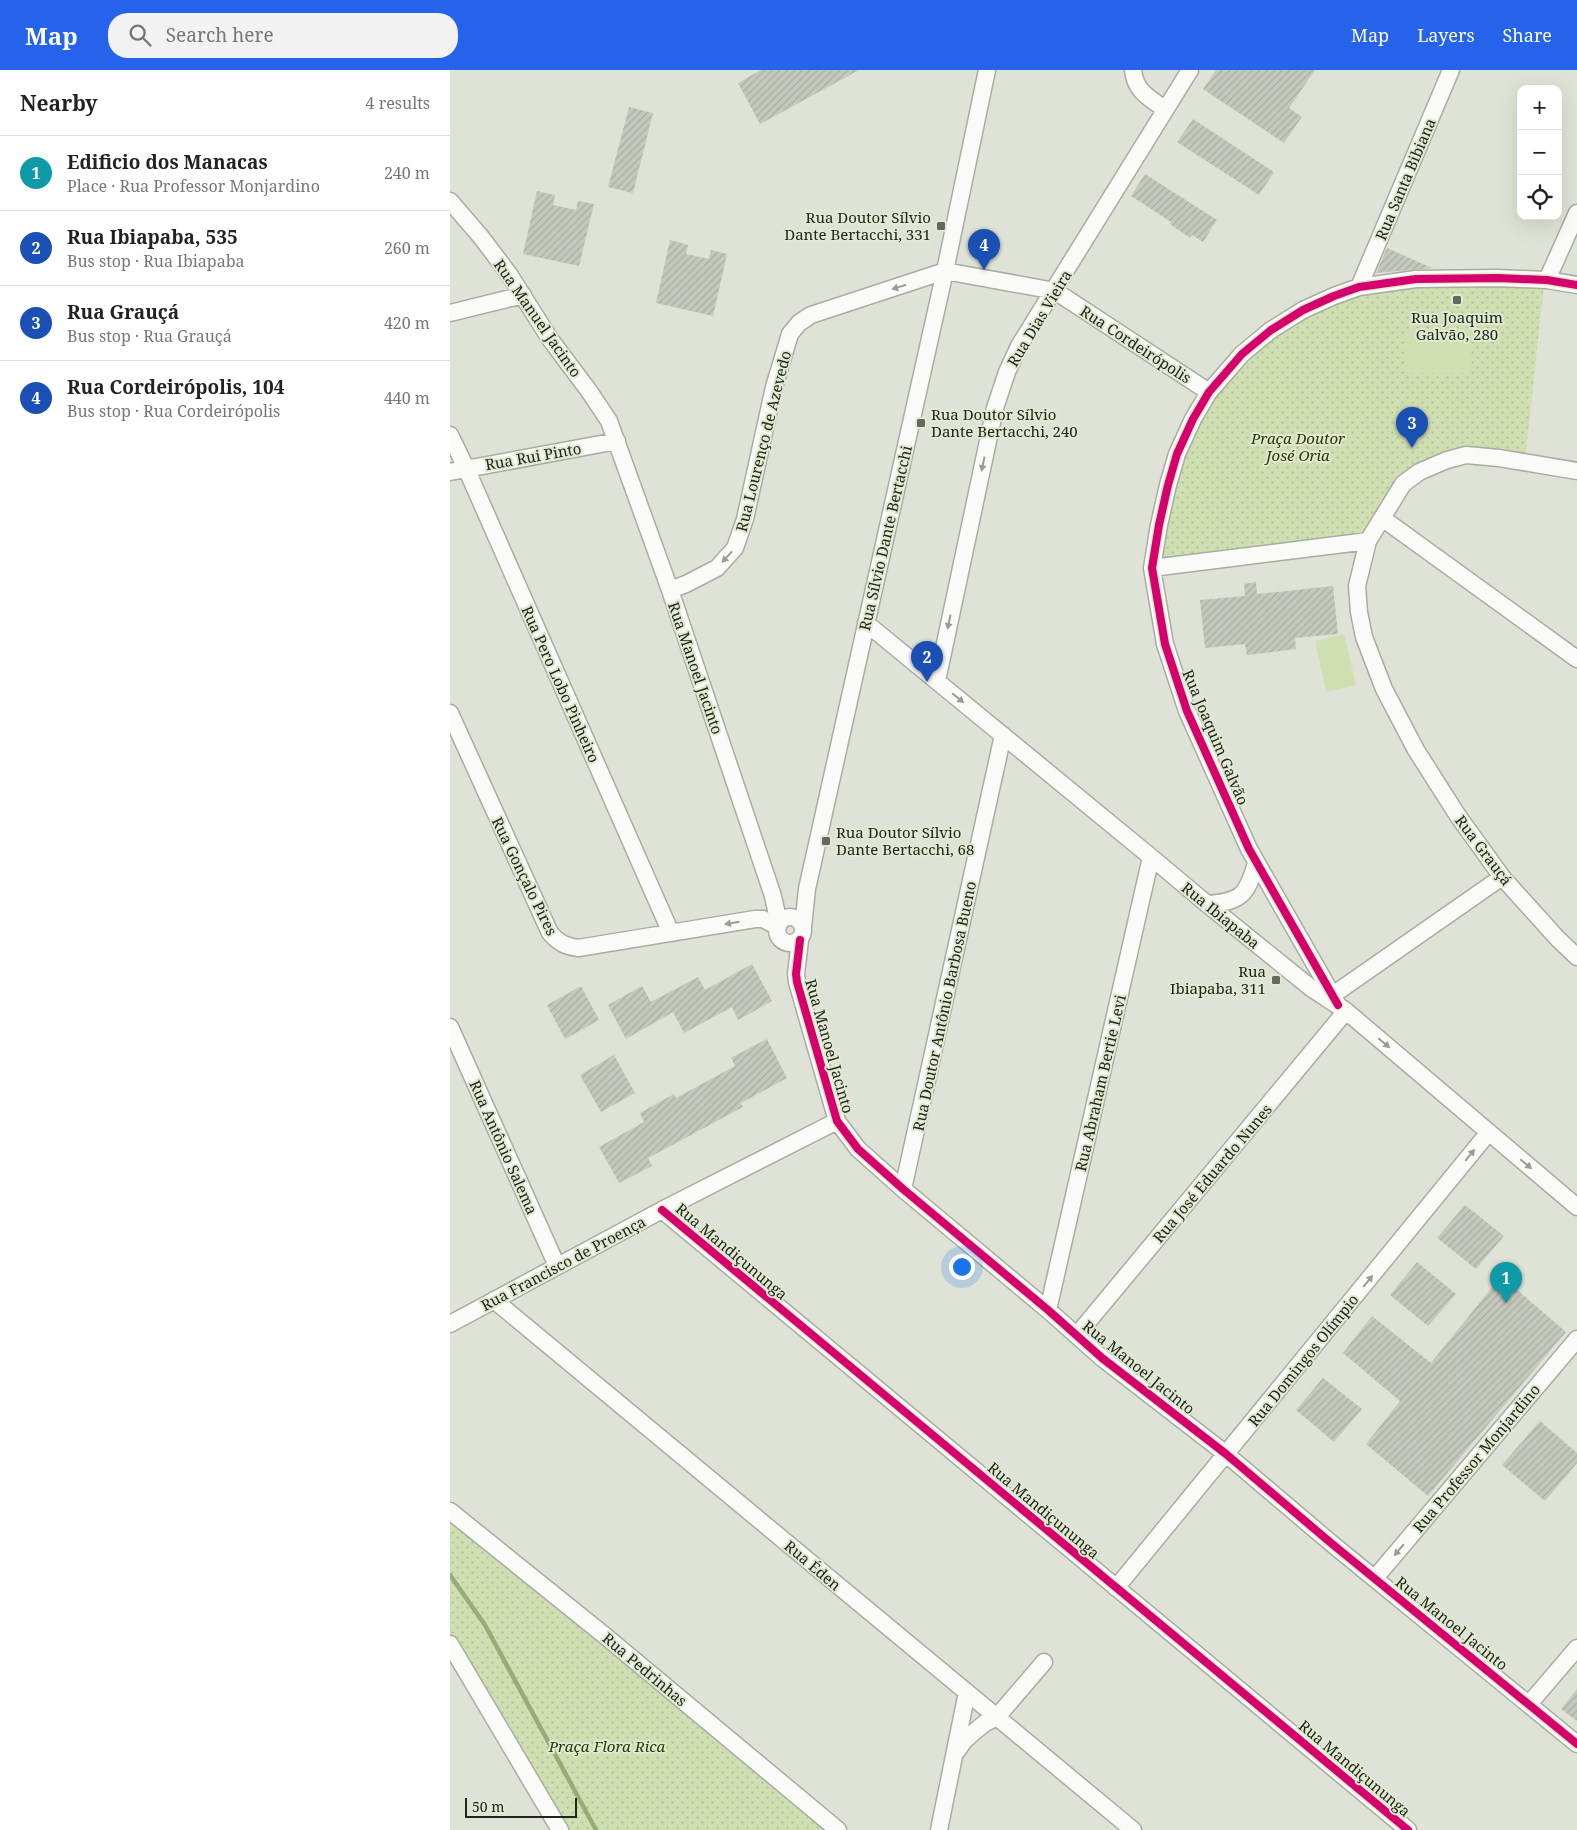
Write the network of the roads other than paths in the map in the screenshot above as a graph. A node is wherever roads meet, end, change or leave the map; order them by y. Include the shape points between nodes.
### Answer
1 (987, 70) edge
2 (1133, 70) edge
3 (1190, 70) edge
4 (1451, 70) edge
5 (1166, 109) junction
6 (450, 201) edge
7 (1577, 213) edge
8 (945, 272) junction
9 (1547, 280) junction
10 (1577, 285) edge
11 (1359, 287) junction
12 (1055, 291) junction
13 (523, 295) junction
14 (450, 313) edge
15 (1209, 392) junction
16 (450, 435) edge
17 (617, 441) junction
18 (458, 470) edge
19 (1577, 472) edge
20 (1382, 518) junction
21 (1368, 541) junction
22 (1152, 568) junction
23 (670, 590) junction
24 (866, 623) junction
25 (1577, 659) edge
26 (937, 681) junction
27 (450, 713) edge
28 (1003, 735) junction
29 (1151, 857) junction
30 (1256, 863) junction
31 (1502, 877) junction
32 (807, 888) junction
33 (1207, 904) junction
34 (782, 922) junction
35 (671, 933) junction
36 (802, 933) junction
37 (1577, 957) edge
38 (1336, 1002) junction
39 (450, 1027) edge
40 (837, 1122) junction
41 (1489, 1132) junction
42 (903, 1189) junction
43 (1577, 1207) edge
44 (662, 1210) junction
45 (557, 1266) junction
46 (494, 1300) junction
47 (1048, 1310) junction
48 (450, 1324) edge
49 (1077, 1335) junction
50 (1577, 1339) edge
51 (1226, 1454) junction
52 (450, 1511) edge
53 (1375, 1578) junction
54 (1116, 1588) junction
55 (450, 1644) edge
56 (1577, 1648) edge
57 (1044, 1662) dead end
58 (967, 1692) junction
59 (1529, 1704) junction
60 (997, 1717) junction
61 (1577, 1744) edge
62 (955, 1753) junction
63 (1126, 1827) edge
64 (560, 1830) edge
65 (838, 1830) edge
66 (939, 1830) edge
67 (1408, 1830) edge

1 - 8 street, Rua Sílvio Dante Bertacchi
2 - 5 street via 1134,80 1142,93
3 - 5 street, Rua Dias Vieira
4 - 11 street, Rua Santa Bibiana
5 - 12 street, Rua Dias Vieira
6 - 13 street, Rua Manuel Jacinto
7 - 9 street
8 - 12 street, Rua Cordeirópolis
8 -> 23 street, Rua Lourenço de Azevedo via 811,316 799,323 790,334 774,387 746,519 735,548 717,568
8 - 24 street, Rua Sílvio Dante Bertacchi
9 - 10 street, Rua Joaquim Galvão
9 - 11 street, Rua Joaquim Galvão via 1416,280
11 - 15 street, Rua Joaquim Galvão via 1303,310 1271,330 1242,354
12 - 15 street, Rua Cordeirópolis
12 -> 26 street, Rua Dias Vieira via 1020,346 995,408
13 - 14 street
13 - 17 street, Rua Manuel Jacinto via 550,339 604,413
15 - 22 street, Rua Joaquim Galvão via 1177,454 1159,524
16 - 18 street, Rua Pero Lobo Pinheiro
17 - 18 street, Rua Rui Pinto
17 - 23 street, Rua Manoel Jacinto
18 - 35 street, Rua Pero Lobo Pinheiro
19 - 20 street, Rua Grauçá via 1466,455 1419,472 1403,484
20 - 21 street, Rua Grauçá
20 - 25 street
21 - 22 street
21 - 31 street, Rua Grauçá via 1358,586 1358,612 1384,689 1416,750
22 - 30 street, Rua Joaquim Galvão via 1165,644 1187,712
23 - 34 street, Rua Manoel Jacinto
24 - 26 street, Rua Ibiapaba
24 - 32 street, Rua Sílvio Dante Bertacchi
26 -> 28 street, Rua Ibiapaba
27 - 35 street, Rua Gonçalo Pires via 550,933 558,942 578,948
28 - 29 street, Rua Ibiapaba
28 - 42 street, Rua Doutor Antônio Barbosa Bueno
29 - 33 street, Rua Ibiapaba
29 - 47 street, Rua Abraham Bertie Levi
30 - 33 street via 1251,881 1240,896 1227,903
30 - 38 street, Rua Joaquim Galvão
31 - 37 street, Rua Grauçá
31 - 38 street, Rua José Eduardo Nunes
32 - 34 street, Rua Sílvio Dante Bertacchi via 801,902
32 - 36 street, Rua Sílvio Dante Bertacchi
33 - 38 street, Rua Ibiapaba
34 -> 35 street, Rua Gonçalo Pires via 754,919
34 - 36 street via 791,917 799,920
34 - 36 street via 779,937 784,943 793,944
36 - 40 street, Rua Manoel Jacinto via 797,982
38 -> 41 street, Rua Ibiapaba
38 - 49 street, Rua José Eduardo Nunes
39 - 45 street, Rua Antônio Salema
40 - 42 street, Rua Manoel Jacinto via 858,1149
40 - 44 street, Rua Francisco de Proença
41 -> 43 street, Rua Ibiapaba
51 -> 41 street, Rua Domingos Olímpio
42 - 47 street, Rua Manoel Jacinto
44 - 45 street, Rua Francisco de Proença
44 - 54 street, Rua Mandiçununga
45 - 46 street, Rua Francisco de Proença
46 - 48 street, Rua Francisco de Proença
46 - 58 street, Rua Éden
47 - 49 street, Rua Manoel Jacinto
49 - 51 street, Rua Manoel Jacinto
50 -> 53 street, Rua Professor Monjardino
51 - 53 street, Rua Manoel Jacinto
51 - 54 street, Rua Domingos Olímpio
52 - 65 street, Rua Pedrinhas
53 - 59 street, Rua Manoel Jacinto
54 - 67 street, Rua Mandiçununga
55 - 64 street
56 - 59 street
57 - 60 street
58 - 60 street, Rua Éden
58 - 62 street
59 - 61 street, Rua Manoel Jacinto
60 - 62 street via 984,1723
60 - 63 street, Rua Éden
62 - 66 street

